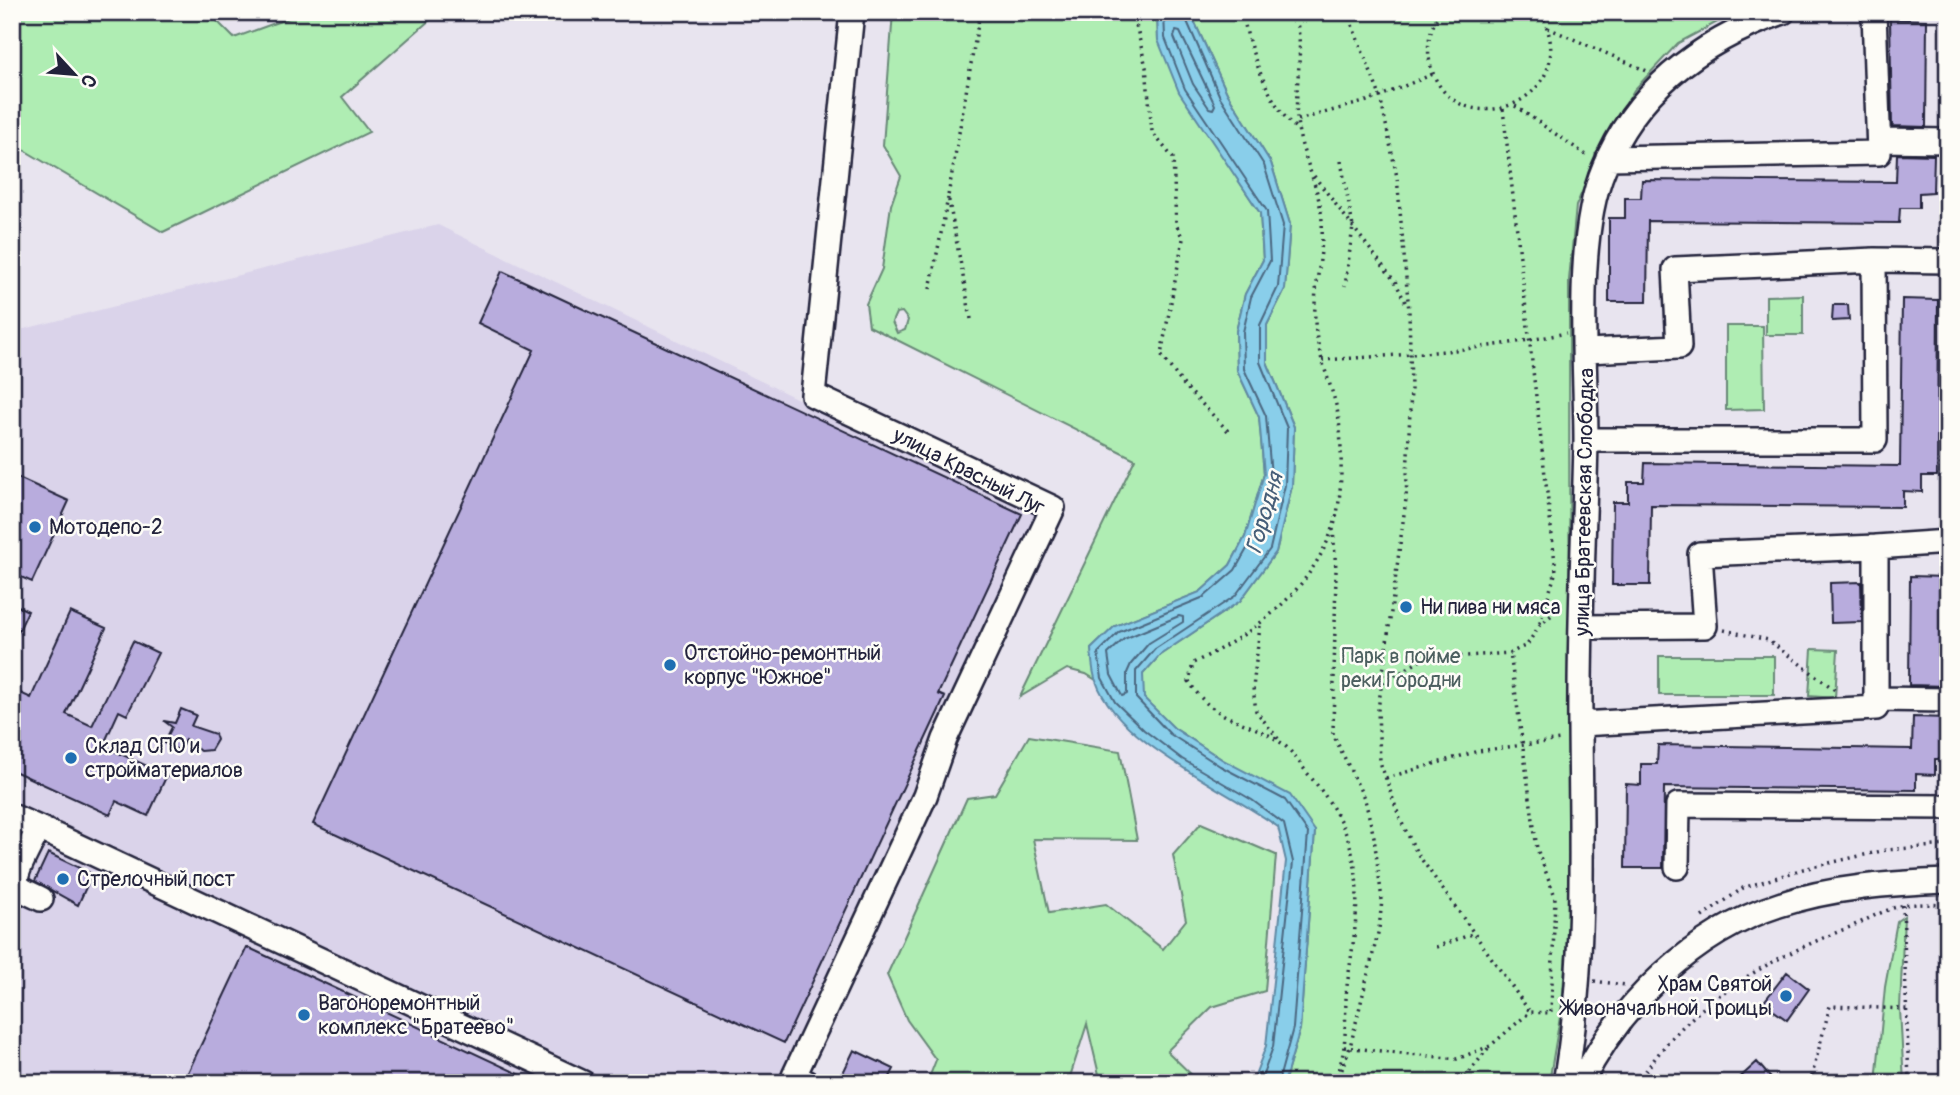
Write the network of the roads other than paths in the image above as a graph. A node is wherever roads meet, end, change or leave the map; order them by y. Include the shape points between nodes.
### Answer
1 (852, 12) edge
2 (1783, 12) edge
3 (1874, 12) edge
4 (1879, 141) junction
5 (1948, 141) edge
6 (1603, 161) junction
7 (1874, 260) junction
8 (1948, 261) edge
9 (1585, 340) junction
10 (1586, 440) junction
11 (1948, 542) edge
12 (1876, 547) junction
13 (1582, 627) junction
14 (1948, 700) edge
15 (1867, 704) junction
16 (1580, 731) junction
17 (1948, 807) edge
18 (12, 816) edge
19 (39, 828) junction
20 (1676, 867) dead end
21 (1948, 881) edge
22 (41, 899) dead end
23 (583, 1083) edge
24 (808, 1083) edge
25 (1565, 1083) edge
26 (1581, 1083) edge

1 - 24 street, улица Красный Луг via 813,396 1053,508 794,1076
2 - 6 street, улица Братеевская Слободка via 1720,38 1663,78
3 - 4 street
4 - 5 street
4 - 6 street via 1879,153
6 - 9 street, улица Братеевская Слободка via 1588,239
7 - 8 street
7 - 9 street via 1675,269 1679,347
7 - 10 street via 1875,440
9 - 10 street, улица Братеевская Слободка
10 - 13 street, улица Братеевская Слободка
11 - 12 street
12 - 13 street via 1700,554 1705,626
12 - 15 street
13 - 16 street, улица Братеевская Слободка
14 - 15 street
15 - 16 street
16 - 25 street, улица Братеевская Слободка via 1582,919
17 - 20 street via 1678,805
18 - 19 street
19 - 22 street via 18,883
19 - 23 street
21 - 26 street via 1799,899 1754,914 1703,944 1624,1013

